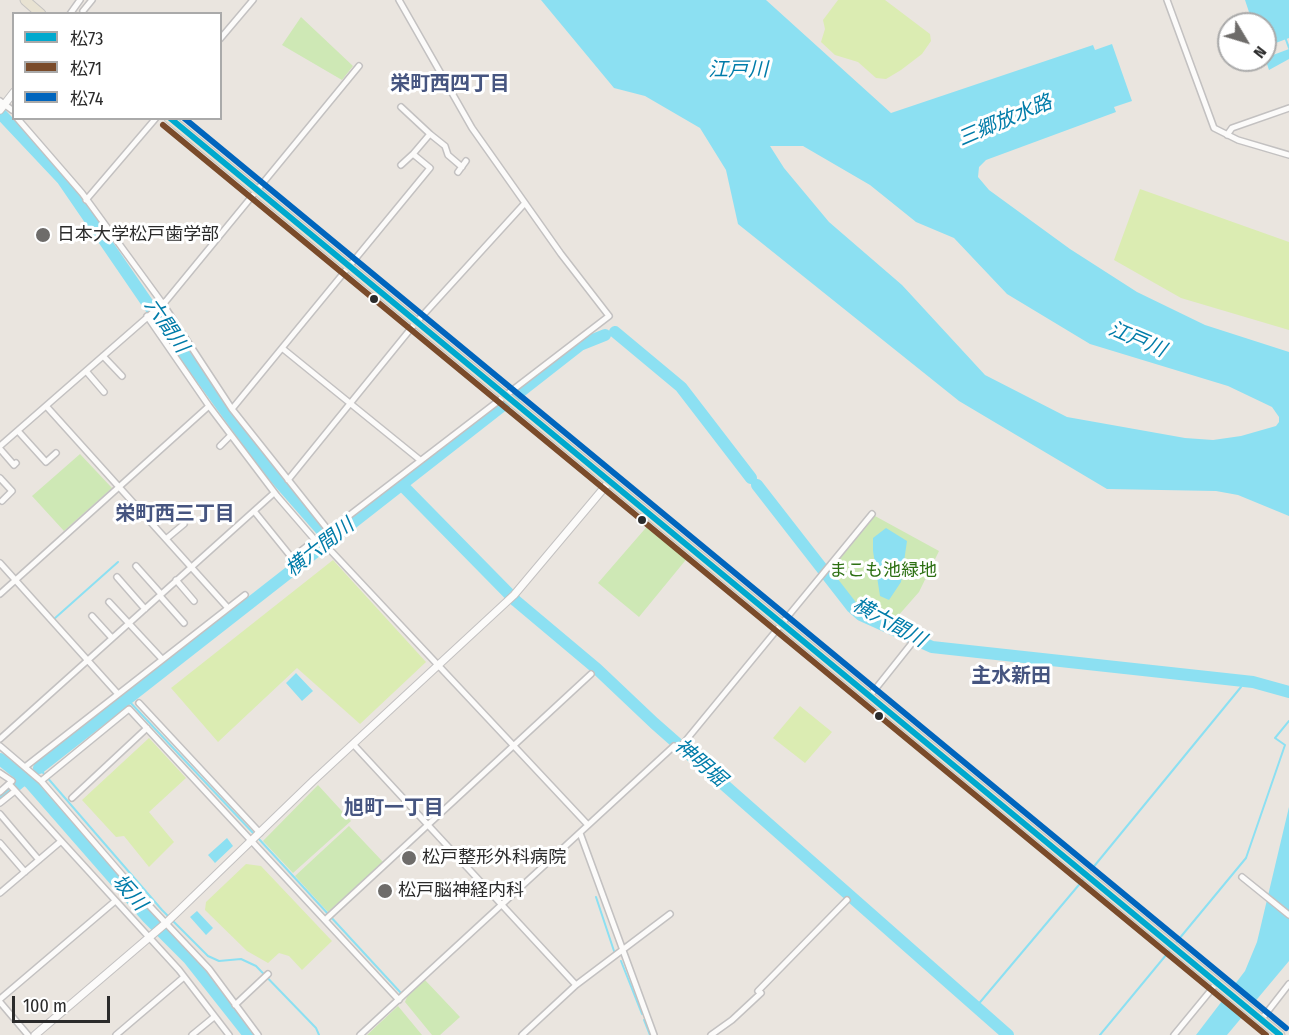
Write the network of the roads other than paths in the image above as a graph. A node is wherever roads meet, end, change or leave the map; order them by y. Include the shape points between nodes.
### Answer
1 (25, 0) edge
2 (92, 0) edge
3 (253, 0) edge
4 (399, 0) edge
5 (1167, 0) edge
6 (83, 11) dead end
7 (39, 12) edge
8 (222, 37) edge
9 (359, 66) dead end
10 (12, 94) edge
11 (2, 106) edge
12 (401, 107) dead end
13 (1289, 108) edge
14 (19, 120) edge
15 (154, 120) edge
16 (171, 120) edge
17 (430, 134) junction
18 (1227, 135) junction
19 (413, 154) junction
20 (1289, 156) edge
21 (402, 161) dead end
22 (462, 167) dead end
23 (257, 191) junction
24 (86, 200) junction
25 (525, 203) junction
26 (349, 266) junction
27 (163, 304) junction
28 (147, 316) junction
29 (417, 323) junction
30 (282, 348) junction
31 (103, 356) junction
32 (86, 371) junction
33 (122, 376) dead end
34 (104, 392) dead end
35 (505, 396) junction
36 (350, 403) junction
37 (209, 406) junction
38 (47, 407) junction
39 (232, 409) junction
40 (18, 431) junction
41 (231, 435) junction
42 (220, 446) dead end
43 (0, 448) edge
44 (56, 453) dead end
45 (420, 460) junction
46 (16, 463) dead end
47 (0, 478) edge
48 (288, 480) junction
49 (609, 482) junction
50 (119, 487) junction
51 (274, 492) junction
52 (2, 501) dead end
53 (254, 511) junction
54 (872, 514) dead end
55 (184, 524) dead end
56 (166, 539) junction
57 (332, 552) dead end
58 (0, 563) edge
59 (136, 566) dead end
60 (191, 567) junction
61 (117, 578) dead end
62 (15, 580) junction
63 (176, 580) junction
64 (0, 594) edge
65 (160, 595) junction
66 (245, 595) dead end
67 (194, 601) dead end
68 (109, 602) dead end
69 (228, 608) junction
70 (145, 609) junction
71 (92, 616) dead end
72 (129, 623) junction
73 (184, 623) dead end
74 (782, 624) junction
75 (112, 638) junction
76 (912, 643) dead end
77 (162, 659) junction
78 (87, 661) junction
79 (438, 665) junction
80 (591, 674) dead end
81 (118, 694) junction
82 (869, 697) junction
83 (139, 703) dead end
84 (147, 728) junction
85 (0, 739) edge
86 (353, 744) junction
87 (0, 746) edge
88 (513, 746) junction
89 (186, 753) junction
90 (177, 760) junction
91 (26, 768) junction
92 (0, 772) edge
93 (39, 779) junction
94 (10, 785) junction
95 (15, 791) junction
96 (0, 792) edge
97 (72, 798) dead end
98 (0, 803) edge
99 (0, 814) edge
100 (428, 824) junction
101 (588, 825) junction
102 (260, 833) junction
103 (580, 833) junction
104 (60, 842) junction
105 (252, 842) junction
106 (0, 843) edge
107 (39, 860) junction
108 (25, 872) junction
109 (1242, 877) dead end
110 (1, 889) edge
111 (847, 900) dead end
112 (114, 902) junction
113 (503, 904) junction
114 (670, 914) dead end
115 (1289, 915) edge
116 (325, 920) junction
117 (165, 923) junction
118 (151, 936) junction
119 (623, 952) junction
120 (268, 974) dead end
121 (184, 976) junction
122 (1289, 984) edge
123 (576, 985) junction
124 (1218, 986) junction
125 (0, 1000) edge
126 (399, 1000) junction
127 (235, 1005) junction
128 (214, 1017) junction
129 (1258, 1018) junction
130 (28, 1035) edge
131 (35, 1035) edge
132 (116, 1035) edge
133 (192, 1035) edge
134 (229, 1035) edge
135 (258, 1035) edge
136 (360, 1035) edge
137 (522, 1035) edge
138 (654, 1035) edge
139 (711, 1035) edge
140 (1174, 1035) edge
141 (1280, 1035) edge

1 - 7 main road
2 - 6 street
3 - 8 street
4 - 25 street via 453,97
5 - 18 street via 1209,120
9 - 23 street
10 - 11 street
12 - 17 street
13 - 18 street via 1232,128
14 - 24 street
15 - 24 street
16 - 23 main road
17 - 19 street
17 - 22 street
18 - 20 street
19 - 21 street
19 - 26 street via 430,168
23 - 26 main road
23 - 27 street
24 - 27 street
25 - 29 street
25 - 35 street via 609,316
26 - 29 main road
26 - 30 street
27 - 28 street
27 - 39 street
28 - 31 street
28 - 37 street
29 - 35 main road
29 - 36 street
30 - 36 street
30 - 39 street
31 - 32 street
31 - 33 street
32 - 34 street
32 - 38 street
35 - 45 street
35 - 49 main road
36 - 45 street
36 - 48 street
37 - 41 street
37 - 50 street
38 - 40 street
38 - 50 street
39 - 48 street
40 - 43 street
40 - 44 street via 46,462
41 - 42 street
41 - 51 street
43 - 46 street
45 - 48 street via 329,531
47 - 52 street via 12,491
49 - 74 main road
49 - 79 street via 511,598
50 - 56 street
50 - 62 street
51 - 53 street
51 - 53 street via 315,540 292,558
53 - 60 street
54 - 74 street
55 - 56 street
56 - 60 street
57 - 79 street
58 - 62 street
59 - 65 street
60 - 63 street
60 - 69 street
61 - 70 street
62 - 64 street
62 - 78 street
63 - 65 street
63 - 67 street
65 - 70 street
65 - 73 street
66 - 69 street
68 - 72 street
69 - 77 street
70 - 72 street
71 - 75 street
72 - 75 street
72 - 77 street
74 - 82 main road
74 - 101 street via 685,743
75 - 78 street
76 - 82 street
77 - 81 street
78 - 81 street
78 - 85 street
79 - 86 street
79 - 88 street
80 - 88 street
81 - 91 street
82 - 124 main road
83 - 89 street
84 - 90 street
84 - 93 street via 129,709
84 - 97 street
86 - 100 street
86 - 102 street
87 - 91 street
88 - 100 street
88 - 101 street
89 - 90 street
89 - 102 street
90 - 105 street
91 - 93 street
92 - 94 street via 12,781
93 - 117 street
94 - 95 street
94 - 96 street
95 - 98 street
95 - 104 street
99 - 107 street
100 - 113 street
100 - 116 street
101 - 103 street
102 - 105 street
103 - 113 street
103 - 119 street
104 - 107 street
104 - 112 street
105 - 116 street
105 - 117 street
106 - 108 street
107 - 108 street
108 - 110 street
109 - 115 street
111 - 139 street via 732,1020
112 - 118 street
112 - 125 street
113 - 123 street
113 - 126 street
114 - 119 street
116 - 126 street
117 - 118 street
117 - 127 street via 209,969
118 - 121 street
118 - 131 street
119 - 123 street
119 - 138 street
120 - 127 street
121 - 128 street
121 - 132 street
122 - 129 street
123 - 137 street
124 - 129 main road
124 - 140 street
125 - 130 street
126 - 136 street
127 - 135 street
128 - 133 street
128 - 134 street
129 - 141 main road

